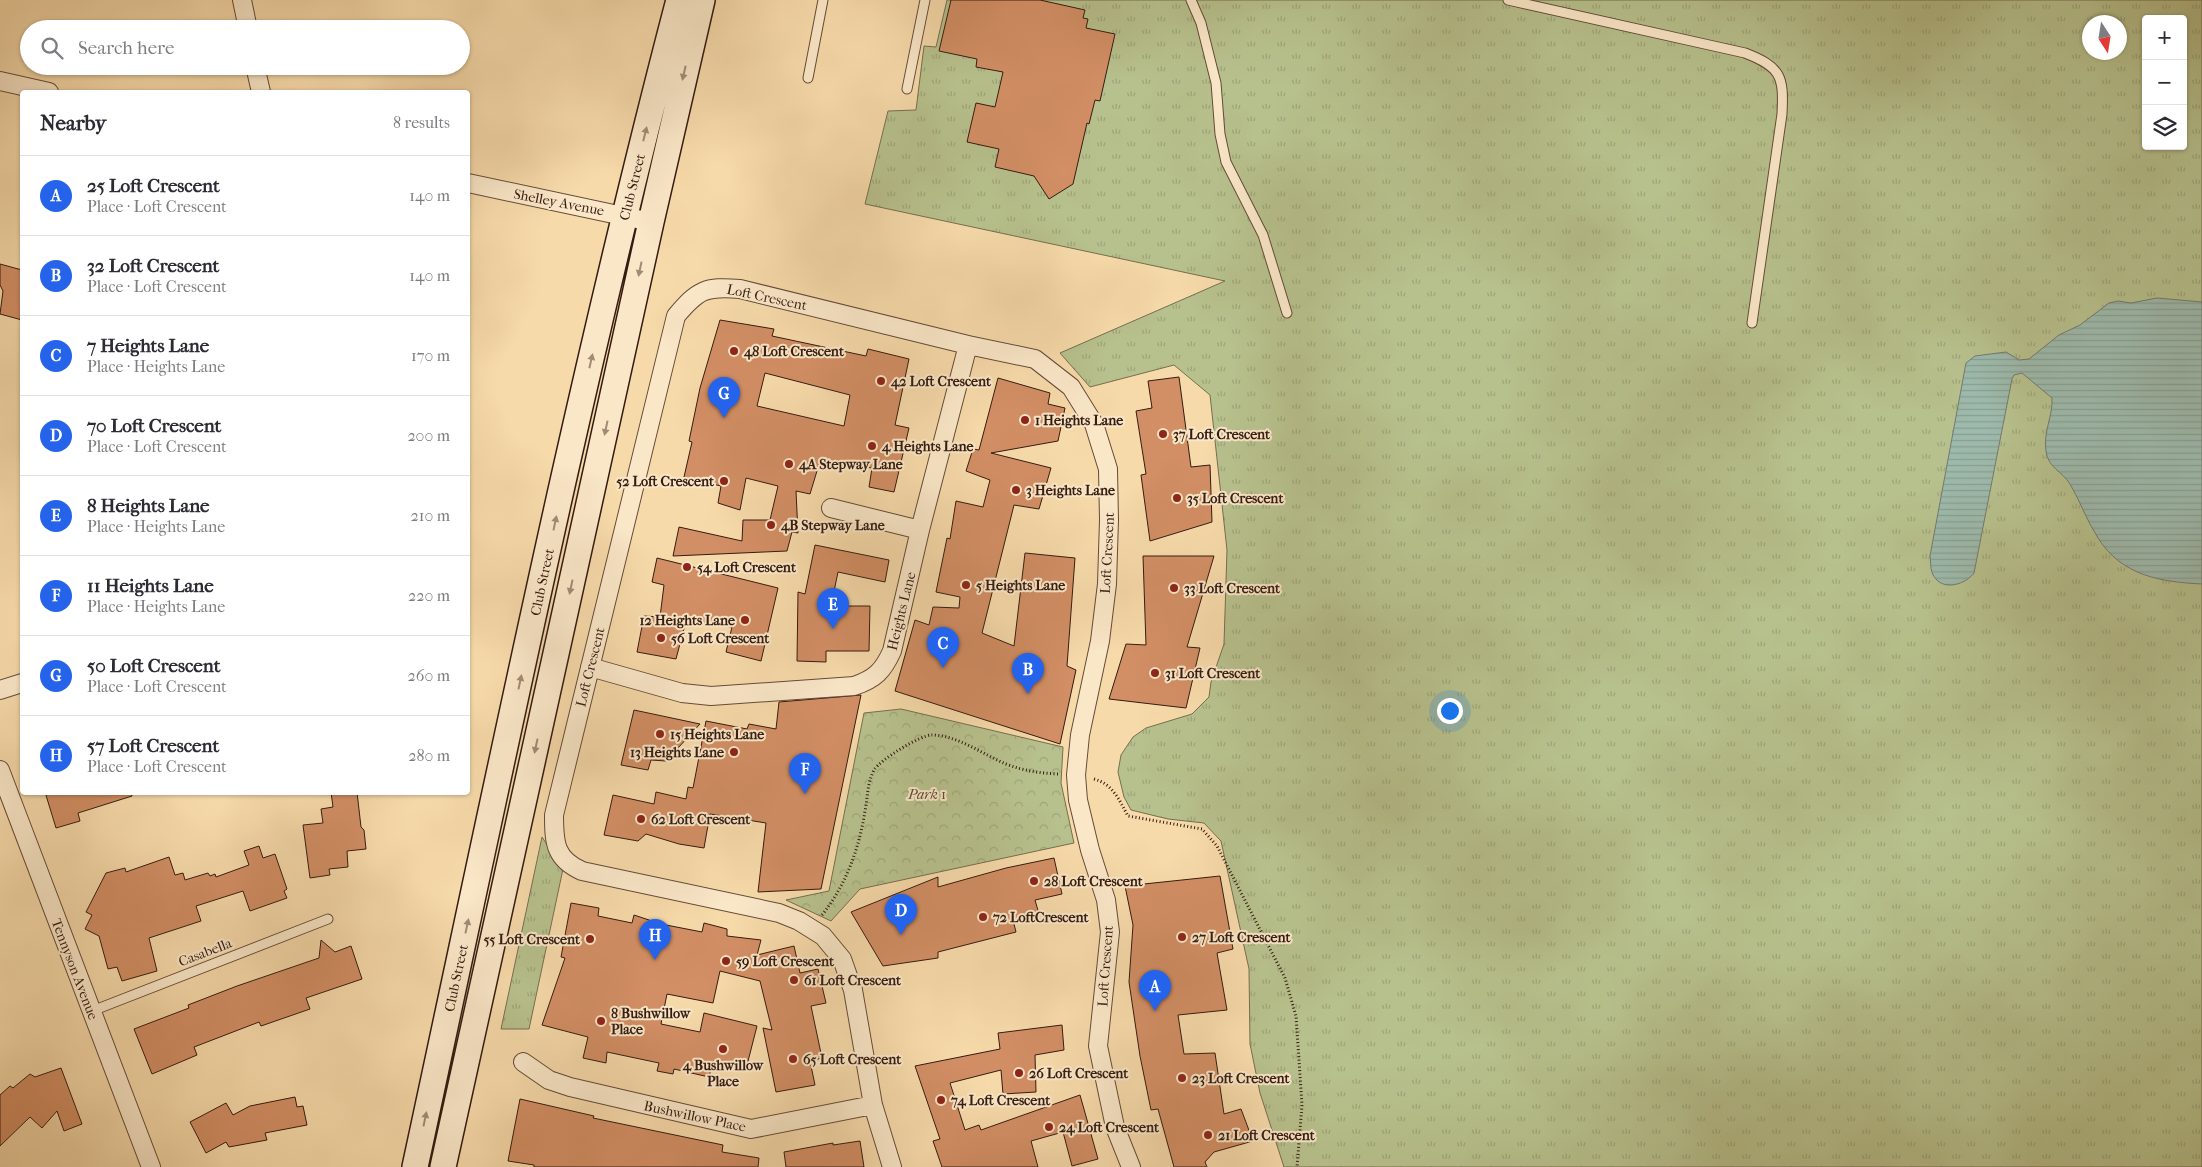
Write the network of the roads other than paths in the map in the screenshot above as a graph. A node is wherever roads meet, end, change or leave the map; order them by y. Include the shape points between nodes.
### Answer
1 (242, 0) edge
2 (679, 0) edge
3 (702, 0) edge
4 (823, 0) edge
5 (925, 0) edge
6 (1191, 0) edge
7 (1508, 0) edge
8 (246, 20) edge
9 (257, 75) edge
10 (808, 78) dead end
11 (0, 81) edge
12 (907, 89) dead end
13 (40, 90) edge
14 (261, 90) edge
15 (470, 183) edge
16 (625, 215) junction
17 (651, 222) junction
18 (1287, 313) dead end
19 (1752, 323) dead end
20 (968, 346) junction
21 (831, 508) dead end
22 (920, 530) junction
23 (590, 667) junction
24 (20, 684) edge
25 (0, 690) edge
26 (0, 770) edge
27 (328, 919) dead end
28 (92, 1011) junction
29 (523, 1062) dead end
30 (873, 1104) junction
31 (151, 1167) edge
32 (415, 1167) edge
33 (443, 1167) edge
34 (892, 1167) edge
35 (1131, 1167) edge

1 - 8 street
16 -> 2 main road, Club Street
3 -> 17 main road, Club Street
4 - 10 lane
5 - 12 lane
6 - 18 lane via 1201,23 1216,83 1224,157 1263,235
7 - 19 lane via 1745,53 1765,60 1778,73 1783,89 1782,114
9 - 14 street
11 - 13 street
15 - 16 street, Shelley Avenue
16 - 17 street, Shelley Avenue
32 -> 16 main road, Club Street via 568,460
17 -> 33 main road, Club Street
20 - 22 street, Heights Lane
20 - 23 street, Loft Crescent via 740,288 716,287 692,297 676,316 672,330
20 - 35 street, Loft Crescent via 1035,360 1071,387 1094,424 1108,469 1107,584 1076,775 1078,800 1106,900 1110,932 1098,1046 1115,1127
21 - 22 street
22 - 23 street, Heights Lane via 892,651 884,669 867,682 854,686 711,696 682,693
23 - 30 street, Loft Crescent via 554,816 554,835 559,853 569,865 582,871 779,913 823,936 842,959 853,990
24 - 25 street
26 - 28 street, Tennyson Avenue
27 - 28 lane, Casabella
28 - 31 street, Tennyson Avenue
29 - 30 street, Bushwillow Place via 549,1080 570,1087 751,1128
30 - 34 street, Loft Crescent

